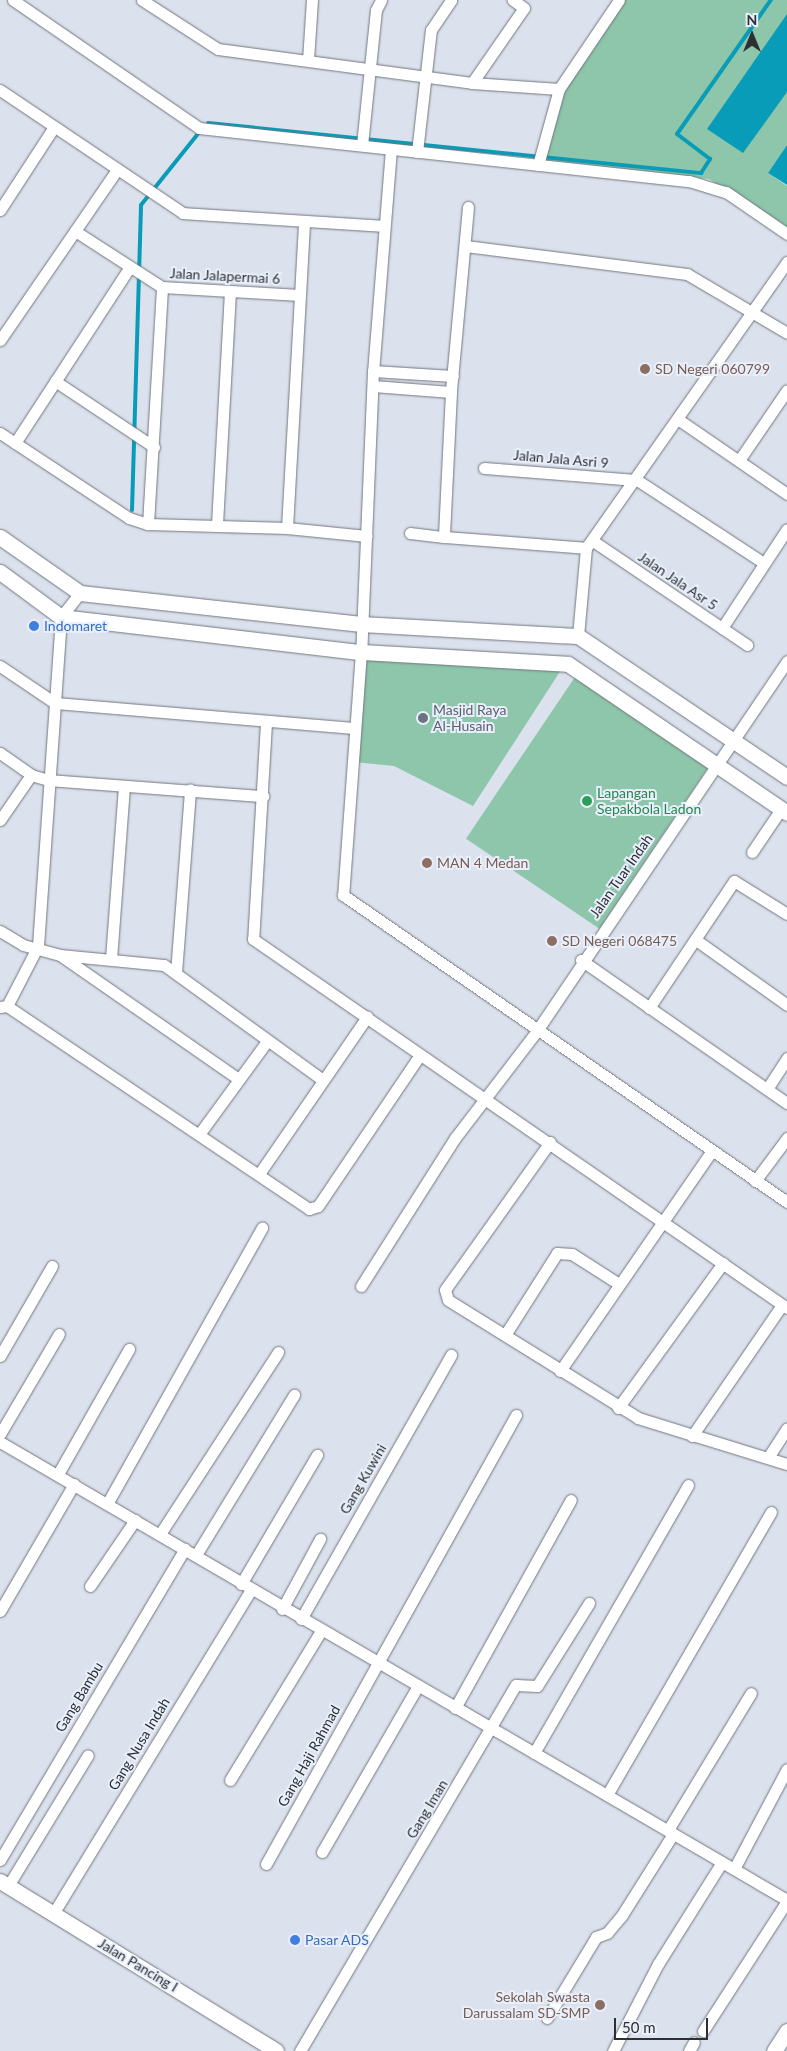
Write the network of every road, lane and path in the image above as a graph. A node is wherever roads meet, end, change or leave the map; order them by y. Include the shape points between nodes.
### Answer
1 (142, 0) edge
2 (164, 0) edge
3 (312, 0) edge
4 (381, 0) edge
5 (451, 0) edge
6 (513, 0) edge
7 (619, 0) edge
8 (20, 2) edge
9 (527, 4) edge
10 (156, 10) junction
11 (308, 60) junction
12 (369, 67) junction
13 (427, 75) junction
14 (472, 83) junction
15 (559, 89) junction
16 (0, 90) edge
17 (54, 126) junction
18 (362, 141) junction
19 (418, 147) junction
20 (391, 149) junction
21 (539, 160) junction
22 (117, 170) junction
23 (468, 207) dead end
24 (0, 210) edge
25 (304, 222) junction
26 (384, 226) junction
27 (75, 231) junction
28 (787, 234) edge
29 (466, 246) junction
30 (787, 262) edge
31 (136, 272) junction
32 (162, 287) junction
33 (230, 291) junction
34 (300, 295) junction
35 (754, 312) junction
36 (787, 333) edge
37 (0, 340) edge
38 (373, 371) junction
39 (453, 376) junction
40 (55, 381) junction
41 (373, 386) junction
42 (787, 390) edge
43 (451, 392) junction
44 (680, 420) junction
45 (0, 433) edge
46 (15, 443) junction
47 (154, 447) junction
48 (740, 459) junction
49 (484, 468) dead end
50 (637, 480) junction
51 (787, 494) edge
52 (148, 524) junction
53 (217, 524) junction
54 (287, 528) junction
55 (787, 529) edge
56 (410, 533) dead end
57 (367, 536) junction
58 (0, 538) edge
59 (444, 538) junction
60 (590, 544) junction
61 (764, 564) junction
62 (0, 572) edge
63 (80, 593) junction
64 (61, 617) junction
65 (361, 624) junction
66 (722, 628) junction
67 (578, 636) junction
68 (747, 645) dead end
69 (361, 652) junction
70 (787, 661) edge
71 (0, 666) edge
72 (55, 704) junction
73 (266, 723) junction
74 (354, 728) junction
75 (734, 739) junction
76 (0, 753) edge
77 (717, 764) junction
78 (31, 776) junction
79 (787, 777) edge
80 (48, 780) junction
81 (124, 786) junction
82 (190, 790) junction
83 (263, 796) junction
84 (784, 811) edge
85 (0, 820) edge
86 (752, 852) dead end
87 (787, 914) edge
88 (0, 931) edge
89 (696, 940) junction
90 (38, 946) junction
91 (60, 955) junction
92 (111, 959) junction
93 (581, 960) junction
94 (176, 973) junction
95 (787, 1005) edge
96 (3, 1007) edge
97 (649, 1008) junction
98 (367, 1017) junction
99 (536, 1032) junction
100 (267, 1041) junction
101 (420, 1055) junction
102 (787, 1058) edge
103 (237, 1078) junction
104 (323, 1080) junction
105 (767, 1089) junction
106 (487, 1100) junction
107 (787, 1103) edge
108 (200, 1133) junction
109 (787, 1138) edge
110 (550, 1142) junction
111 (712, 1151) junction
112 (259, 1174) junction
113 (755, 1181) junction
114 (787, 1202) edge
115 (664, 1220) junction
116 (262, 1228) dead end
117 (722, 1263) junction
118 (52, 1266) dead end
119 (619, 1284) junction
120 (360, 1286) dead end
121 (784, 1306) edge
122 (59, 1334) dead end
123 (505, 1335) junction
124 (128, 1349) dead end
125 (278, 1352) dead end
126 (451, 1355) dead end
127 (0, 1356) edge
128 (560, 1371) junction
129 (294, 1395) dead end
130 (618, 1408) junction
131 (516, 1415) dead end
132 (787, 1428) edge
133 (692, 1436) junction
134 (1, 1443) edge
135 (317, 1455) dead end
136 (769, 1456) junction
137 (787, 1464) edge
138 (58, 1474) junction
139 (74, 1484) junction
140 (688, 1484) dead end
141 (571, 1500) dead end
142 (107, 1504) junction
143 (771, 1512) dead end
144 (135, 1520) junction
145 (160, 1534) junction
146 (320, 1540) dead end
147 (184, 1549) junction
148 (196, 1555) junction
149 (90, 1586) dead end
150 (246, 1587) junction
151 (589, 1603) dead end
152 (282, 1609) junction
153 (0, 1611) edge
154 (300, 1619) junction
155 (321, 1631) junction
156 (378, 1662) junction
157 (418, 1686) junction
158 (751, 1693) dead end
159 (455, 1708) junction
160 (492, 1729) junction
161 (534, 1753) junction
162 (88, 1755) dead end
163 (787, 1769) edge
164 (230, 1780) dead end
165 (606, 1795) junction
166 (670, 1832) junction
167 (322, 1852) dead end
168 (0, 1860) edge
169 (722, 1862) junction
170 (266, 1864) dead end
171 (734, 1869) junction
172 (4, 1884) edge
173 (787, 1901) edge
174 (53, 1914) junction
175 (547, 2018) dead end
176 (703, 2030) dead end
177 (787, 2031) edge
178 (276, 2051) edge
179 (300, 2051) edge
180 (613, 2051) edge
181 (774, 2051) edge

1 - 10 street
2 - 10 street
3 - 11 street
4 - 12 street via 376,10
5 - 13 street via 431,30
6 - 9 street
7 - 15 street
8 - 18 street via 204,128
9 - 14 street
10 - 11 street via 211,47
11 - 12 street
12 - 13 street
12 - 18 street
13 - 14 street
13 - 19 street
14 - 15 street
15 - 21 street
16 - 17 street
17 - 22 street
17 - 24 street
18 - 20 street
19 - 20 street
19 - 21 street
20 - 26 street
21 - 28 street via 707,185 726,192
22 - 25 street via 183,213
22 - 27 street
23 - 29 street
25 - 26 street
25 - 34 street
26 - 38 street
27 - 31 street, Jalan Jalapermai 6
27 - 37 street
29 - 35 street via 687,274
29 - 39 street
30 - 35 street
31 - 32 street, Jalan Jalapermai 6
31 - 40 street
32 - 33 street, Jalan Jalapermai 6
32 - 47 street
33 - 34 street, Jalan Jalapermai 6
33 - 53 street
34 - 54 street
35 - 36 street
35 - 44 street
38 - 39 street
38 - 41 street
39 - 43 street
40 - 46 street
40 - 47 street
41 - 43 street
41 - 57 street
42 - 48 street
43 - 59 street
44 - 48 street
44 - 50 street
45 - 46 street
46 - 52 street via 128,518
47 - 52 street
48 - 51 street
49 - 50 street, Jalan Jala Asri 9
50 - 60 street
50 - 61 street
52 - 53 street
53 - 54 street
54 - 57 street
55 - 61 street
56 - 59 street
57 - 65 street
58 - 63 street
59 - 60 street
60 - 66 street, Jalan Jala Asr 5
60 - 67 street
61 - 66 street
62 - 64 street
63 - 64 street
63 - 65 street
64 - 69 street
64 - 72 street
65 - 67 street
65 - 69 street
66 - 68 street, Jalan Jala Asr 5
67 - 75 street
69 - 74 street
69 - 77 street via 568,664
70 - 75 street, Jalan Tuar Indah
71 - 72 street
72 - 73 street
72 - 80 street
73 - 74 street
73 - 83 street
74 - 99 street via 342,888 346,900
75 - 77 street, Jalan Tuar Indah
75 - 79 street
76 - 78 street
77 - 84 street
77 - 93 street, Jalan Tuar Indah
78 - 80 street
78 - 85 street
80 - 81 street
80 - 90 street
81 - 82 street
81 - 92 street
82 - 83 street
82 - 94 street
83 - 98 street via 253,939
84 - 86 street
87 - 89 street via 734,881
88 - 90 street via 23,945
89 - 95 street
89 - 97 street
90 - 91 street
90 - 96 street
91 - 92 street
91 - 103 street
92 - 94 street via 159,963
93 - 97 street
93 - 99 street, Jalan Tuar Indah
94 - 100 street
96 - 108 street
97 - 105 street
98 - 101 street
98 - 104 street
99 - 106 street, Jalan Tuar Indah
99 - 111 street
100 - 103 street
100 - 104 street
101 - 106 street
101 - 112 street via 318,1206 309,1209
102 - 105 street
103 - 108 street
104 - 112 street
105 - 107 street
106 - 110 street
106 - 120 street, Jalan Tuar Indah via 455,1138
108 - 112 street
109 - 113 street
110 - 115 street
110 - 123 street via 445,1290 448,1300
111 - 113 street
111 - 115 street
113 - 114 street
115 - 117 street
115 - 119 street
116 - 142 street
117 - 121 street
117 - 130 street
118 - 127 street
119 - 123 street via 572,1254 557,1253
119 - 128 street
121 - 133 street
122 - 134 street
123 - 128 street
124 - 138 street
125 - 145 street
126 - 154 street, Gang Kuwini
128 - 130 street
129 - 148 street
130 - 133 street
131 - 156 street, Gang Haji Rahmad
132 - 136 street
133 - 136 street
134 - 138 street
135 - 150 street, Gang Nusa Indah
136 - 137 street
138 - 139 street
139 - 142 street
139 - 153 street
140 - 161 street
141 - 159 street
142 - 144 street
143 - 165 street
144 - 145 street
144 - 149 street
145 - 147 street
146 - 152 street
147 - 148 street
147 - 168 street, Gang Bambu
148 - 150 street
150 - 152 street
150 - 174 street, Gang Nusa Indah
151 - 160 street, Gang Iman via 537,1686 516,1685
152 - 154 street
154 - 155 street
155 - 156 street
155 - 164 street
156 - 157 street
156 - 170 street, Gang Haji Rahmad
157 - 159 street
157 - 167 street
158 - 166 street
159 - 160 street
160 - 161 street
160 - 179 street, Gang Iman
161 - 165 street
162 - 172 street
163 - 171 street
165 - 166 street
166 - 169 street
166 - 175 street via 622,1915 607,1933 596,1937
169 - 171 street
169 - 180 street via 658,1964
171 - 173 street
172 - 174 street, Jalan Pancing I
173 - 176 street
174 - 178 street, Jalan Pancing I
177 - 181 street

